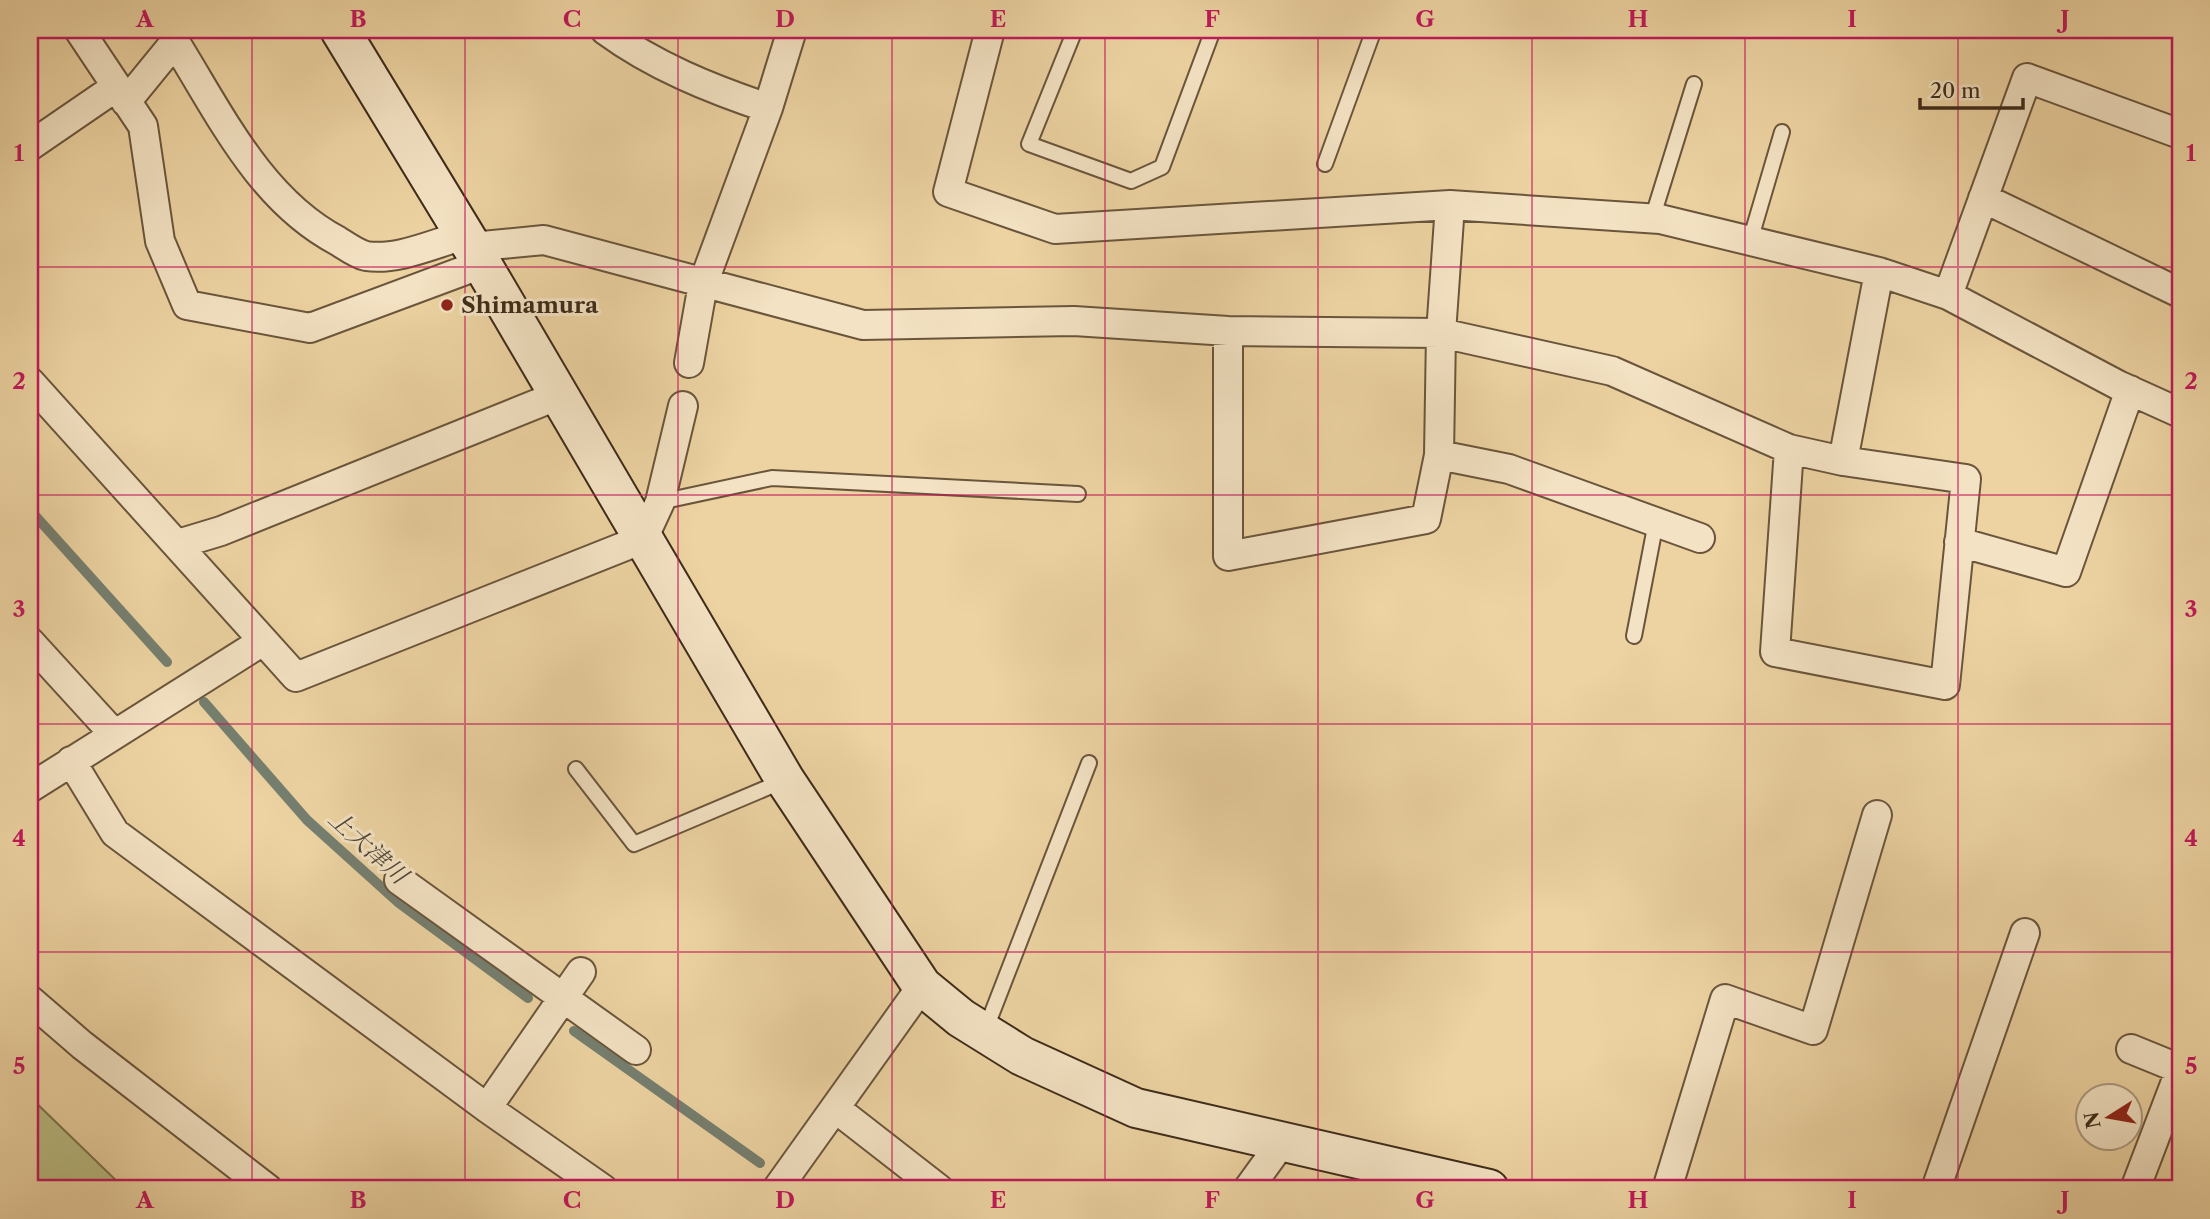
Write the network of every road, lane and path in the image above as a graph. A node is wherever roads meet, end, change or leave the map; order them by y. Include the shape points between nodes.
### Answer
1 (79, 30) edge
2 (340, 30) edge
3 (605, 30) edge
4 (792, 30) edge
5 (990, 30) edge
6 (1075, 30) edge
7 (1213, 30) edge
8 (1368, 32) edge
9 (1695, 84) dead end
10 (121, 94) junction
11 (768, 107) junction
12 (1782, 132) dead end
13 (2180, 134) edge
14 (30, 146) edge
15 (1325, 164) dead end
16 (1983, 198) junction
17 (1450, 205) junction
18 (1652, 219) junction
19 (1750, 241) junction
20 (473, 248) junction
21 (1879, 272) junction
22 (703, 284) junction
23 (2180, 293) edge
24 (1948, 295) junction
25 (1228, 331) junction
26 (1441, 333) junction
27 (688, 363) dead end
28 (30, 382) edge
29 (2130, 390) junction
30 (559, 395) junction
31 (683, 405) dead end
32 (2180, 411) edge
33 (1789, 449) junction
34 (1439, 455) junction
35 (1843, 461) junction
36 (1078, 494) dead end
37 (660, 502) junction
38 (1656, 522) junction
39 (1700, 538) dead end
40 (643, 540) junction
41 (1959, 542) junction
42 (178, 544) junction
43 (1634, 636) dead end
44 (263, 641) junction
45 (30, 642) edge
46 (114, 734) junction
47 (71, 761) junction
48 (1089, 763) dead end
49 (576, 769) dead end
50 (785, 780) junction
51 (30, 788) edge
52 (1877, 815) dead end
53 (399, 880) dead end
54 (2025, 933) dead end
55 (581, 972) dead end
56 (922, 986) junction
57 (563, 997) junction
58 (30, 1000) edge
59 (985, 1032) junction
60 (2131, 1049) dead end
61 (636, 1050) dead end
62 (2180, 1070) edge
63 (487, 1108) junction
64 (835, 1108) junction
65 (1282, 1142) junction
66 (268, 1189) edge
67 (603, 1189) edge
68 (777, 1189) edge
69 (939, 1189) edge
70 (1248, 1189) edge
71 (1489, 1189) edge
72 (1667, 1189) edge
73 (1936, 1189) edge
74 (2135, 1189) edge

1 - 10 street
2 - 20 street
3 - 11 street via 628,47 715,91
4 - 11 street
5 - 17 street via 947,192 1055,229
6 - 7 lane via 1029,144 1131,181 1162,167
8 - 15 lane
9 - 18 lane
10 - 14 street
10 - 20 street via 175,42 244,153 282,202 326,235 365,256
10 - 20 street via 143,126 160,241 187,305 310,328
11 - 22 street
12 - 19 lane
13 - 16 street via 2027,78
16 - 23 street
16 - 24 street
17 - 18 street
17 - 26 street
18 - 19 street
19 - 21 street
20 - 22 street via 544,240
20 - 30 street
21 - 24 street
21 - 35 street
22 - 25 street via 863,325 1074,321
22 - 27 street
24 - 29 street
25 - 26 street
25 - 34 street via 1227,556 1426,519
26 - 33 street via 1612,371
26 - 34 street
28 - 42 street
29 - 32 street
29 - 41 street via 2066,572
30 - 40 street
30 - 42 street via 221,531
31 - 37 street
33 - 35 street
33 - 41 street via 1775,652 1945,685
34 - 38 street via 1509,469
35 - 41 street via 1966,479
36 - 37 lane via 772,478
37 - 40 street
38 - 39 street
38 - 43 lane
40 - 44 street via 296,677
40 - 50 street
42 - 44 street
44 - 46 street
45 - 46 street
46 - 47 street
47 - 51 street
47 - 63 street via 115,834
48 - 59 lane
49 - 50 lane via 634,844
50 - 56 street
52 - 72 street via 1813,1030 1725,999
53 - 57 street
54 - 73 street
55 - 57 street
56 - 59 street
56 - 64 street
57 - 61 street
57 - 63 street
58 - 66 street
59 - 65 street via 1022,1056 1136,1108
60 - 62 street
62 - 74 street
63 - 67 street
64 - 68 street
64 - 69 street
65 - 70 street
65 - 71 street

